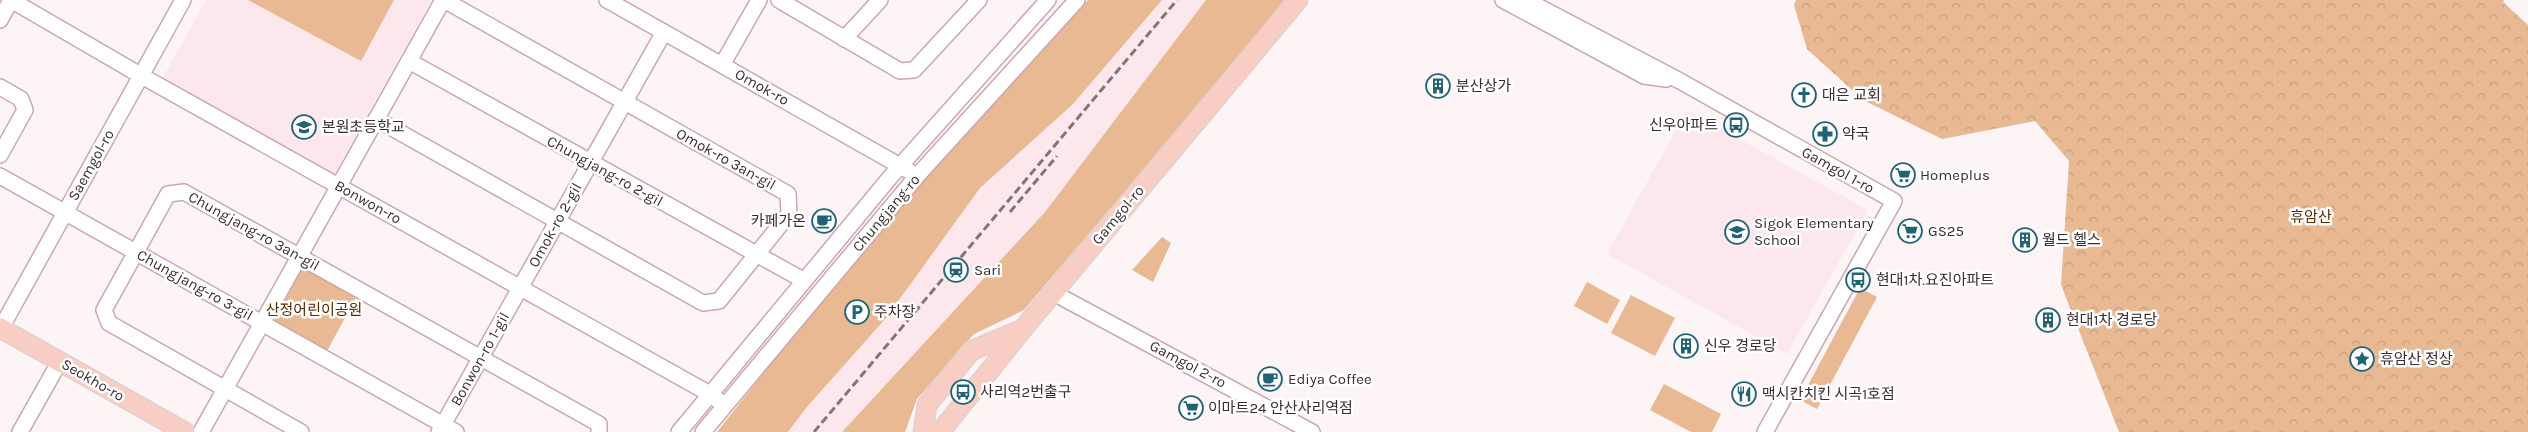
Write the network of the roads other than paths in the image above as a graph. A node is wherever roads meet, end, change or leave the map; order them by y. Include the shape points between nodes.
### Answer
1 (11, 0) edge
2 (443, 0) edge
3 (607, 0) edge
4 (759, 0) edge
5 (779, 0) edge
6 (880, 0) edge
7 (979, 0) edge
8 (1048, 0) edge
9 (1077, 0) edge
10 (1298, 0) edge
11 (1309, 0) edge
12 (1503, 0) edge
13 (1526, 0) edge
14 (177, 2) edge
15 (1546, 6) edge
16 (0, 20) edge
17 (664, 32) junction
18 (844, 39) junction
19 (409, 60) junction
20 (722, 65) junction
21 (140, 76) junction
22 (1680, 82) junction
23 (0, 87) edge
24 (624, 102) junction
25 (376, 119) junction
26 (0, 155) edge
27 (590, 162) junction
28 (901, 166) junction
29 (0, 176) edge
30 (917, 176) junction
31 (339, 186) junction
32 (65, 213) junction
33 (558, 220) junction
34 (136, 253) junction
35 (756, 255) junction
36 (299, 256) junction
37 (803, 280) junction
38 (520, 287) junction
39 (1063, 298) junction
40 (262, 322) junction
41 (0, 329) edge
42 (1022, 330) junction
43 (480, 358) junction
44 (60, 361) junction
45 (226, 389) junction
46 (710, 394) junction
47 (724, 405) junction
48 (446, 430) edge
49 (20, 432) edge
50 (185, 432) edge
51 (201, 432) edge
52 (301, 432) edge
53 (599, 432) edge
54 (679, 432) edge
55 (703, 432) edge
56 (923, 432) edge
57 (940, 432) edge
58 (953, 432) edge
59 (1312, 432) edge
60 (1765, 432) edge

1 - 16 street
1 - 21 street, Bonwon-ro
2 - 19 street
2 - 24 street, Omok-ro 3an-gil
3 - 17 street, Omok-ro
4 - 20 street
5 - 18 street
6 - 18 street
7 - 18 street via 914,70 900,71
8 - 28 street, Chungjang-ro
9 - 30 street, Chungjang-ro
10 - 42 main road, Gamgol-ro
11 - 39 main road, Gamgol-ro
12 - 22 street via 1644,76
13 - 15 street, Gamgol 1-ro
14 - 21 street, Saemgol-ro
15 - 22 street, Gamgol 1-ro
17 - 20 street, Omok-ro
17 - 24 street, Omok-ro 2-gil
19 - 25 street
19 - 27 street, Chungjang-ro 2-gil
20 - 28 street, Omok-ro
21 - 31 street, Bonwon-ro
21 - 32 street, Saemgol-ro
22 - 60 street, Gamgol 1-ro via 1894,201
23 - 26 street via 21,99 25,110
24 - 27 street, Omok-ro 2-gil
24 - 35 street, Omok-ro 3an-gil via 788,194 790,214
25 - 31 street
25 - 33 street, Omok-ro 3an-gil
27 - 33 street, Omok-ro 2-gil
27 - 35 street, Chungjang-ro 2-gil
28 - 30 street, Omok-ro
28 - 37 street, Chungjang-ro
29 - 32 street, Chungjang-ro 3-gil
30 - 47 street, Chungjang-ro
31 - 36 street
31 - 38 street, Bonwon-ro
32 - 34 street, Chungjang-ro 3-gil
32 - 41 street, Saemgol-ro
33 - 35 street, Omok-ro 3an-gil via 703,303 719,301
33 - 38 street, Omok-ro 2-gil
34 - 36 street, Chungjang-ro 3an-gil via 168,194 184,192
34 - 40 street, Chungjang-ro 3-gil
34 - 45 street, Chungjang-ro 3an-gil via 104,310 108,323
35 - 37 street, Chungjang-ro 2-gil
36 - 40 street
36 - 43 street, Chungjang-ro 3an-gil
37 - 46 street, Chungjang-ro
38 - 43 street, Bonwon-ro 1-gil
38 - 46 street, Bonwon-ro
39 - 58 main road, Gamgol-ro
39 - 59 street, Gamgol 2-ro
40 - 45 street
40 - 48 street, Chungjang-ro 3-gil
41 - 44 main road, Seokho-ro
42 - 56 main road via 971,351 927,405
42 - 57 main road, Gamgol-ro
43 - 48 street, Bonwon-ro 1-gil
43 - 53 street, Chungjang-ro 3an-gil via 599,424
44 - 49 street
44 - 50 main road, Seokho-ro
45 - 51 street
45 - 52 street, Chungjang-ro 3an-gil
46 - 47 street, Bonwon-ro
46 - 54 street, Chungjang-ro
47 - 55 street, Chungjang-ro

